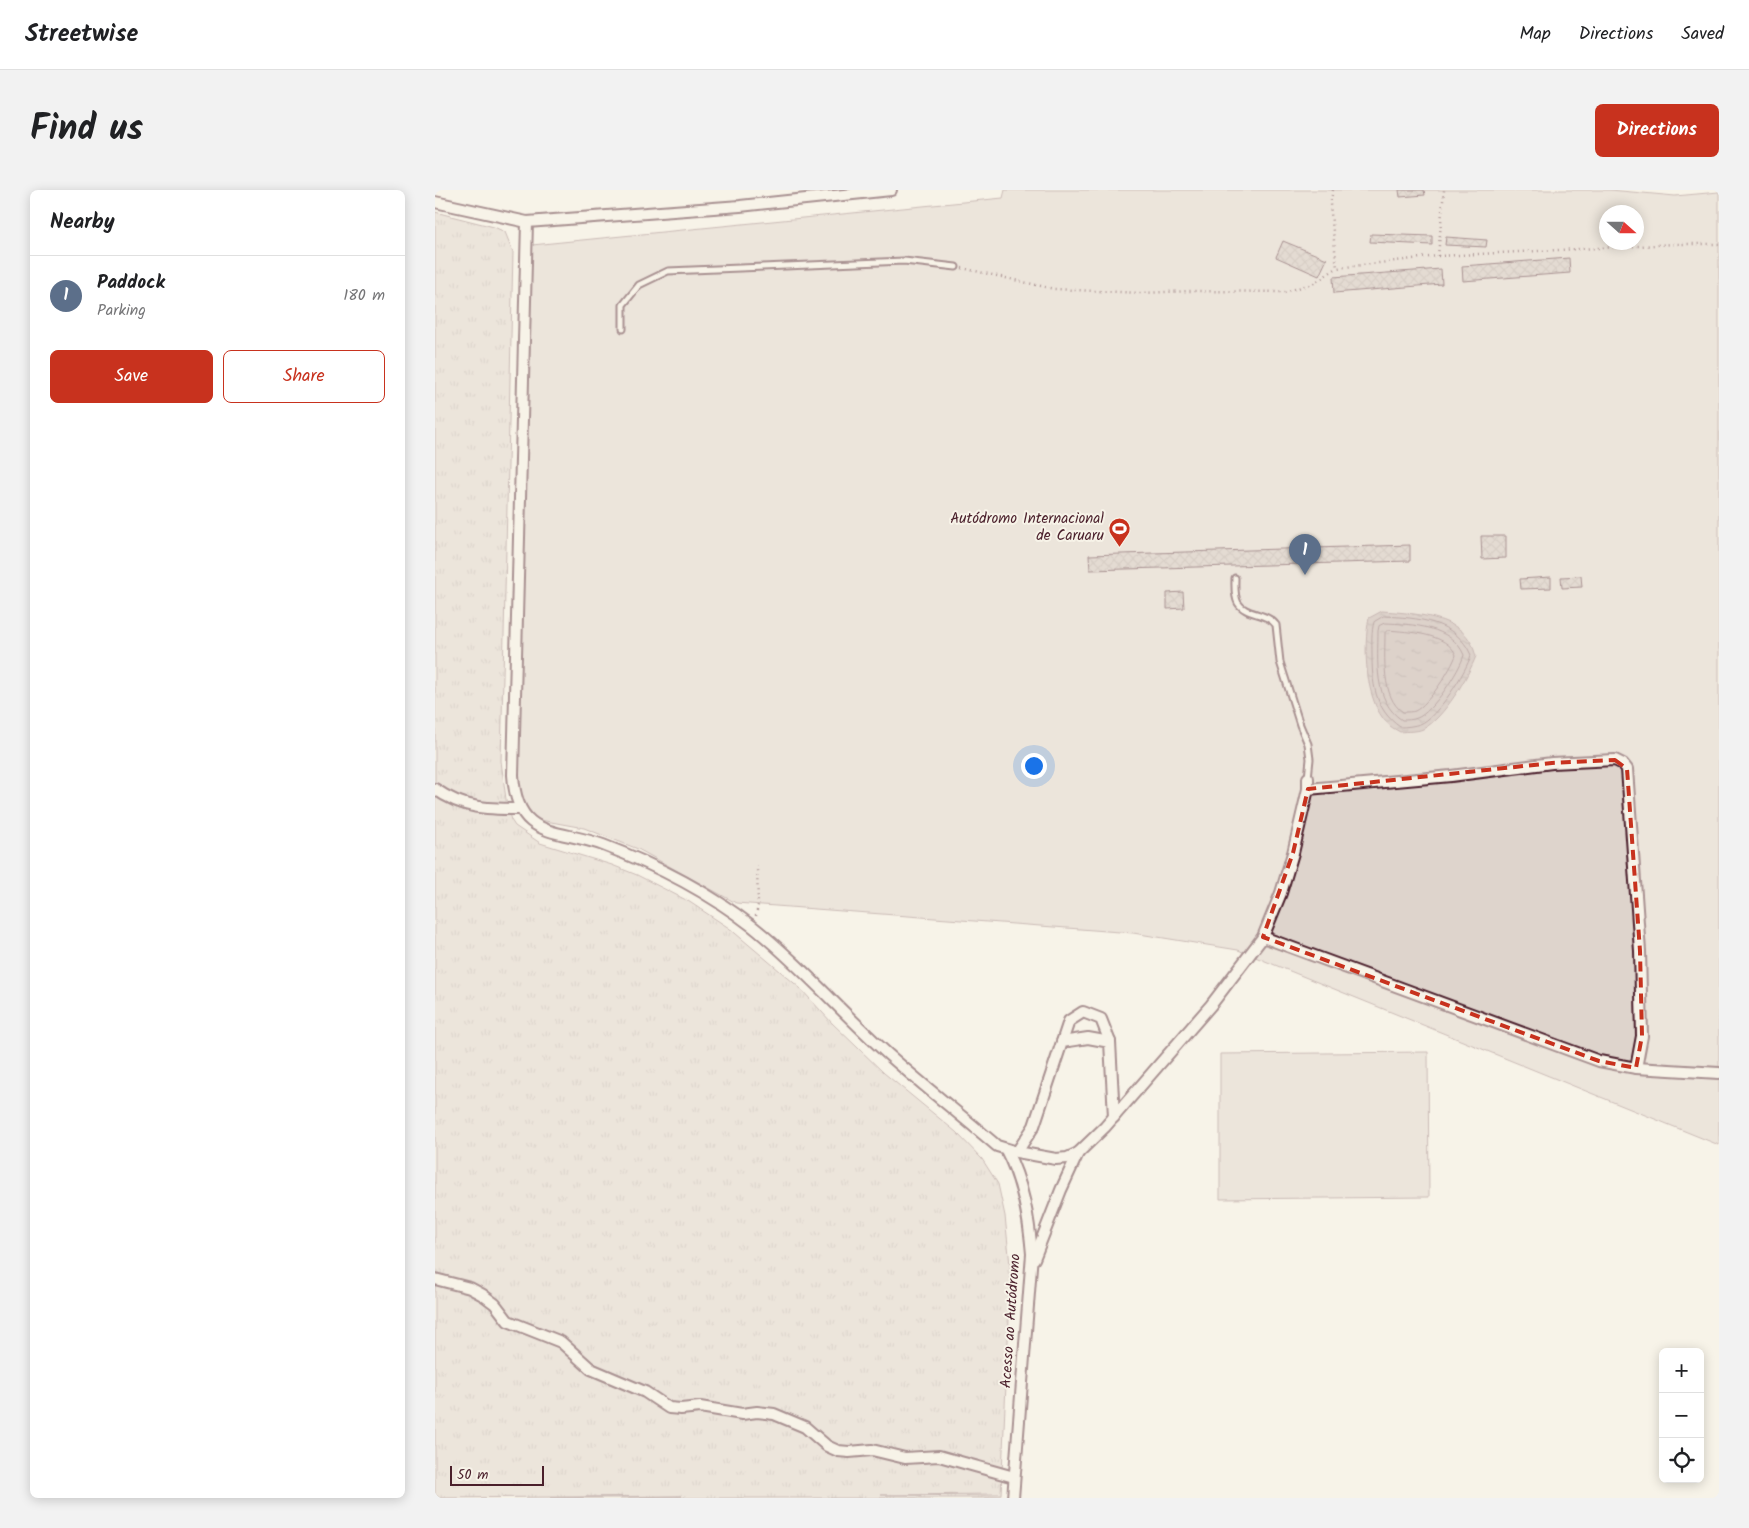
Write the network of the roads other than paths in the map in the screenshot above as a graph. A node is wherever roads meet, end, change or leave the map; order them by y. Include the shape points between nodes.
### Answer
1 (891, 190) edge
2 (435, 202) edge
3 (527, 222) junction
4 (956, 267) road end
5 (623, 329) dead end
6 (1235, 578) dead end
7 (1308, 784) junction
8 (435, 789) edge
9 (520, 809) junction
10 (1263, 937) junction
11 (1062, 1042) junction
12 (1111, 1042) junction
13 (1636, 1068) junction
14 (1719, 1074) edge
15 (1114, 1117) junction
16 (1006, 1150) junction
17 (1017, 1152) junction
18 (1078, 1154) junction
19 (1032, 1262) junction
20 (435, 1279) edge
21 (1014, 1477) junction
22 (1013, 1498) edge

1 - 3 street via 740,206
2 - 3 street
3 - 9 street via 513,775
4 - 5 lane via 905,261 667,271 639,285 623,305
6 - 7 lane via 1238,604 1272,619 1276,624 1280,662 1311,759
7 - 10 street via 1293,853
7 - 13 street via 1451,776 1615,756 1627,769 1641,951 1642,1036
8 - 9 street via 462,804 489,809
9 - 16 street via 537,826 640,859 733,911 890,1055 997,1146
10 - 13 street via 1599,1061
10 - 15 street via 1211,1005
11 - 12 street via 1088,1038
11 - 12 street via 1069,1021 1083,1012 1101,1019
11 - 17 street via 1034,1126
12 - 15 street
13 - 14 street
15 - 18 street
16 - 17 street
16 - 19 street, Acesso ao Autódromo via 1015,1168 1029,1223
17 - 18 street via 1056,1159
18 - 19 street
19 - 21 street, Acesso ao Autódromo
20 - 21 street via 477,1291 495,1304 508,1321 561,1342 591,1369 645,1392 669,1408 700,1407 741,1414 774,1414 805,1427 838,1451 872,1450 905,1458 939,1456
21 - 22 street, Acesso ao Autódromo

